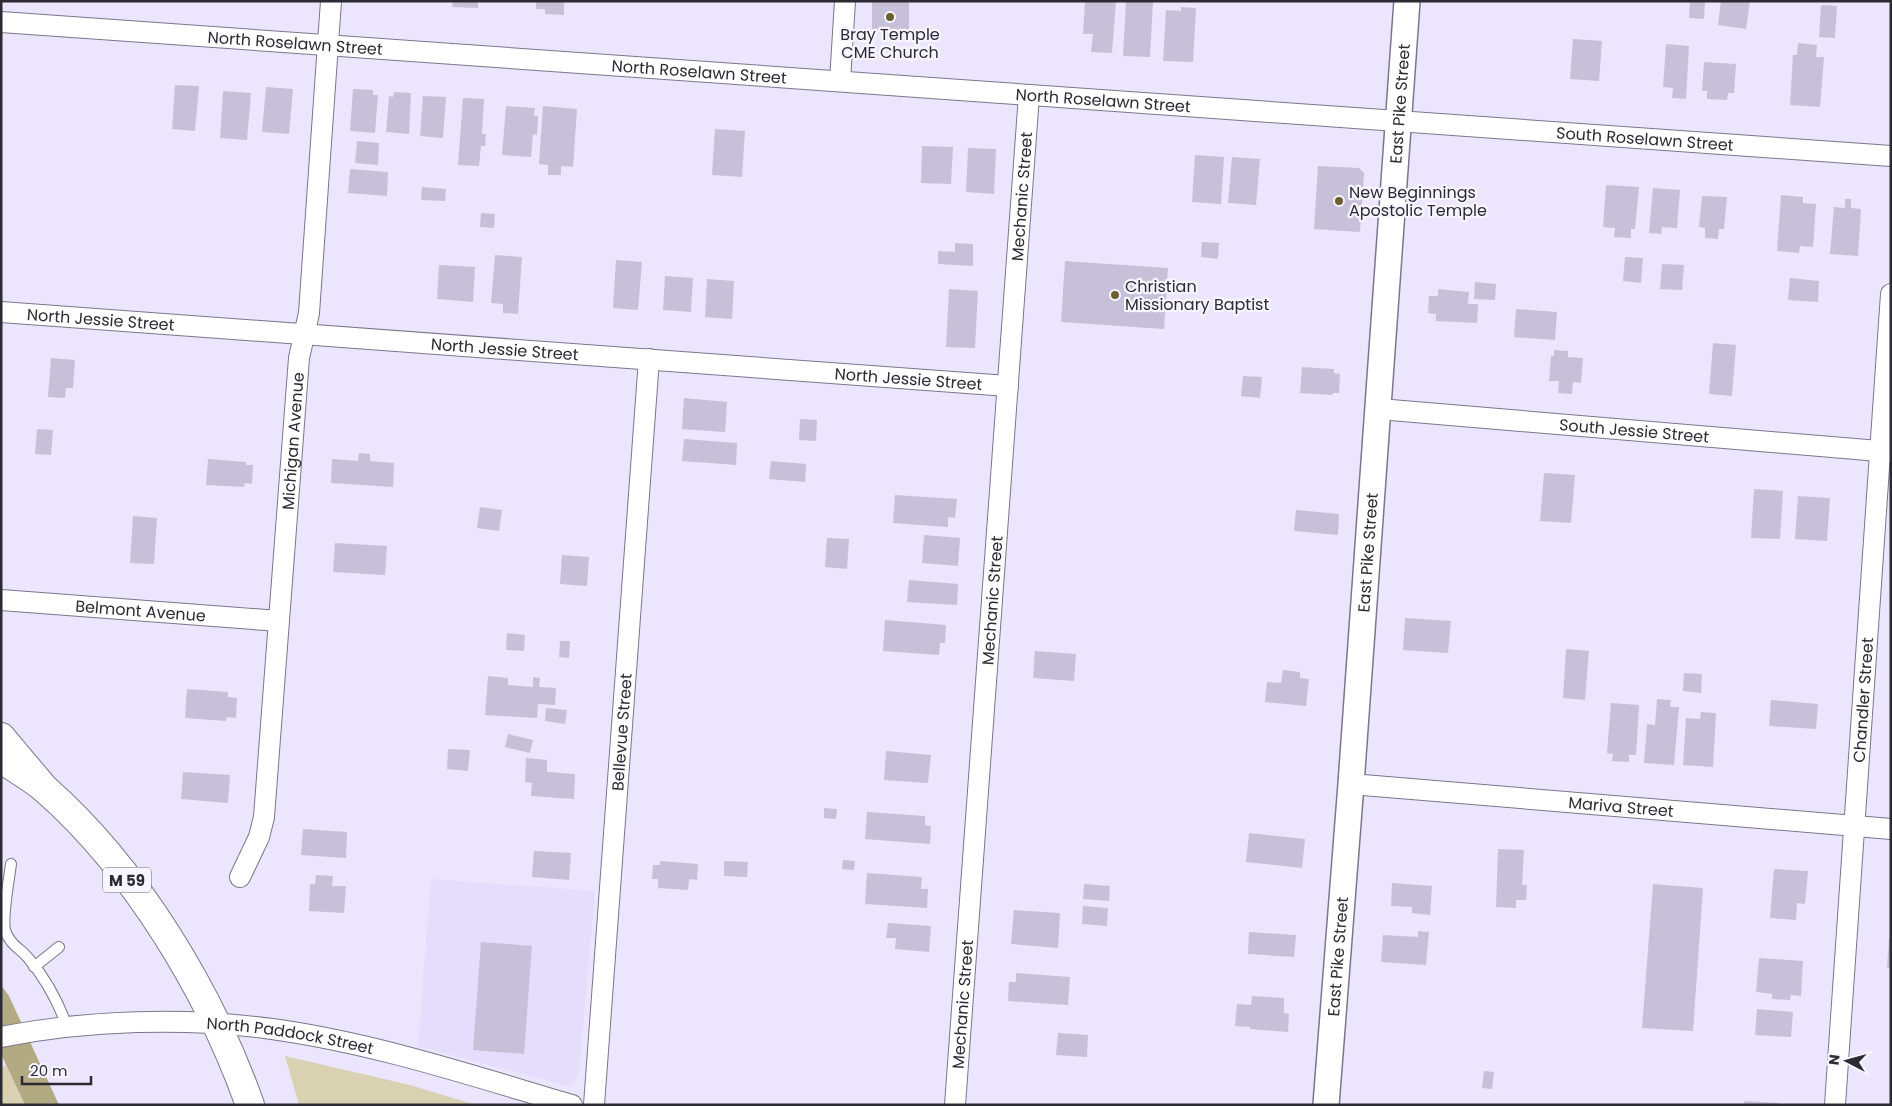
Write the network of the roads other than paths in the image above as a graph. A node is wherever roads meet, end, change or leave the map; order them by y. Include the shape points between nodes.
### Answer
1 (331, 1) edge
2 (845, 1) edge
3 (1407, 1) edge
4 (1, 22) edge
5 (328, 45) junction
6 (840, 82) junction
7 (1029, 95) junction
8 (1398, 121) junction
9 (1891, 156) edge
10 (1891, 294) edge
11 (1, 312) edge
12 (305, 333) junction
13 (649, 360) junction
14 (1008, 386) junction
15 (1378, 409) junction
16 (1885, 451) edge
17 (1, 600) edge
18 (279, 621) junction
19 (1, 737) edge
20 (1, 759) edge
21 (1351, 784) junction
22 (44, 788) junction
23 (1854, 826) junction
24 (1891, 829) edge
25 (11, 864) dead end
26 (240, 877) dead end
27 (59, 947) dead end
28 (34, 967) junction
29 (216, 1023) junction
30 (67, 1026) junction
31 (1, 1037) edge
32 (250, 1105) edge
33 (572, 1105) edge
34 (594, 1105) edge
35 (955, 1105) edge
36 (1326, 1105) edge
37 (1835, 1105) edge

1 - 5 street, Michigan Avenue
2 - 6 street
3 - 8 street, East Pike Street
4 - 5 street, North Roselawn Street
5 - 6 street, North Roselawn Street
5 - 12 street, Michigan Avenue
6 - 7 street, North Roselawn Street
7 - 8 street, North Roselawn Street
7 - 14 street, Mechanic Street
8 - 9 street, South Roselawn Street
8 - 15 street, East Pike Street
10 - 16 street, Chandler Street
11 - 12 street, North Jessie Street
12 - 13 street, North Jessie Street
12 - 18 street, Michigan Avenue via 299,358
13 - 14 street, North Jessie Street
13 - 34 street, Bellevue Street
14 - 35 street, Mechanic Street
15 - 16 street, South Jessie Street
15 - 21 street, East Pike Street
16 - 23 street, Chandler Street
17 - 18 street, Belmont Avenue
18 - 26 street, Michigan Avenue via 264,818
19 - 22 highway, M 59
20 - 22 highway
21 - 23 street, Mariva Street
21 - 36 street, East Pike Street
22 - 29 highway, M 59 via 87,832 137,892 180,957
23 - 24 street, Mariva Street
23 - 37 street, Chandler Street
25 - 28 lane via 5,929 14,946 29,958
27 - 28 lane
28 - 30 lane via 60,1006
29 - 30 street, North Paddock Street
29 - 32 highway, M 59
29 - 33 street, North Paddock Street via 276,1030 374,1049
30 - 31 street, North Paddock Street

